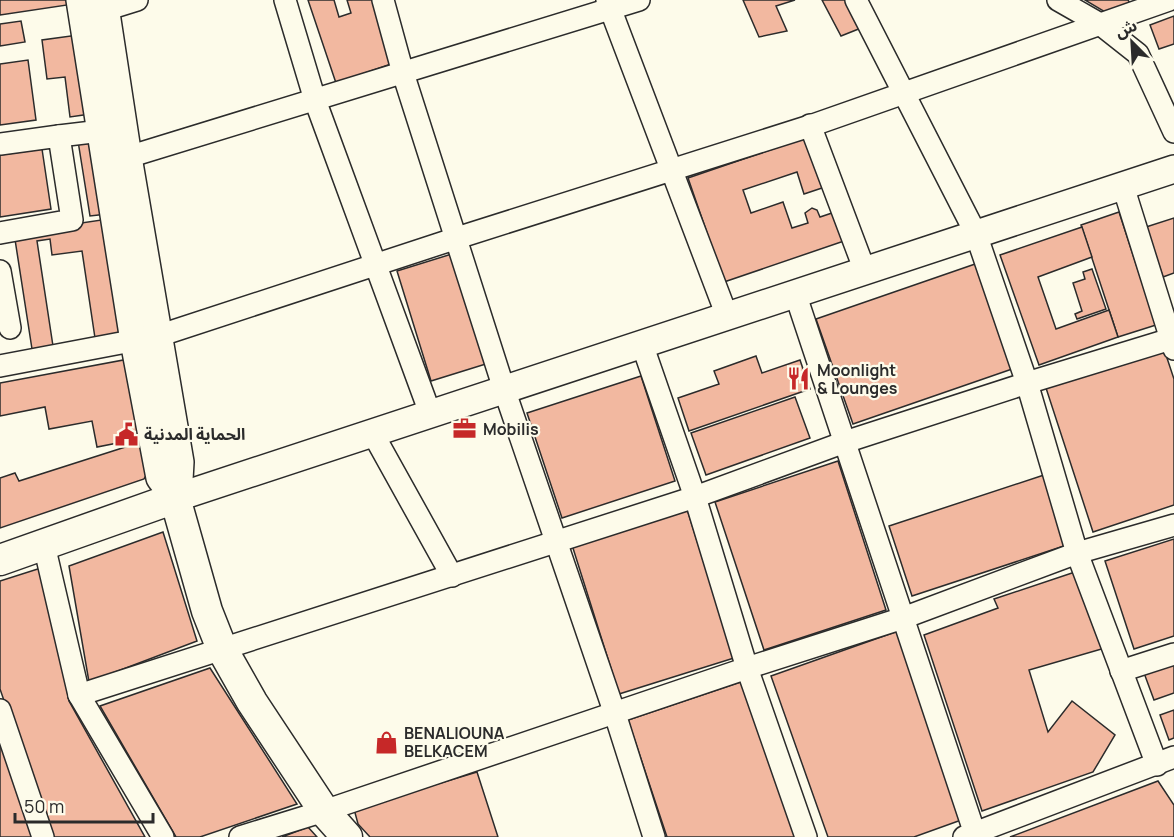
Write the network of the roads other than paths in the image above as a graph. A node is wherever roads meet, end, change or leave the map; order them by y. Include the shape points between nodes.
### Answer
1 (137, 0) edge
2 (285, 0) edge
3 (383, 0) edge
4 (639, 0) edge
5 (856, 0) edge
6 (1058, 0) edge
7 (1169, 0) edge
8 (609, 5) edge
9 (93, 7) edge
10 (1100, 24) junction
11 (403, 73) junction
12 (903, 93) junction
13 (315, 100) junction
14 (810, 125) junction
15 (101, 131) junction
16 (1174, 132) edge
17 (59, 136) junction
18 (0, 144) edge
19 (117, 158) junction
20 (672, 169) junction
21 (1174, 169) edge
22 (1123, 186) junction
23 (0, 233) edge
24 (976, 234) junction
25 (457, 238) junction
26 (375, 264) junction
27 (0, 271) edge
28 (865, 271) junction
29 (795, 293) junction
30 (726, 316) junction
31 (10, 328) dead end
32 (146, 338) junction
33 (1173, 342) edge
34 (642, 344) junction
35 (0, 366) edge
36 (1027, 383) junction
37 (504, 389) junction
38 (430, 413) junction
39 (372, 432) junction
40 (845, 442) junction
41 (695, 497) junction
42 (175, 498) junction
43 (1174, 525) edge
44 (556, 542) junction
45 (44, 545) junction
46 (1077, 553) junction
47 (0, 560) edge
48 (452, 576) junction
49 (903, 618) junction
50 (222, 649) junction
51 (1174, 654) edge
52 (747, 668) junction
53 (1122, 671) junction
54 (79, 695) junction
55 (0, 710) edge
56 (615, 714) junction
57 (1165, 761) edge
58 (324, 811) junction
59 (972, 836) edge
60 (44, 837) edge
61 (163, 837) edge
62 (240, 837) edge
63 (347, 837) edge
64 (654, 837) edge
65 (806, 837) edge

1 - 9 street
2 - 13 street
3 - 11 street
4 - 8 street
5 - 12 street
6 - 10 street
7 - 10 street
8 - 11 street
8 - 20 street
9 - 15 main road
9 - 19 main road
10 - 12 street
10 - 16 street via 1138,54
11 - 13 street
11 - 25 street
12 - 14 street
12 - 24 street
13 - 19 street
13 - 26 street
14 - 20 street
14 - 28 street
15 - 17 street
15 - 19 main road
17 - 18 street
17 - 23 street via 72,220
19 - 32 main road
20 - 25 street
20 - 30 street
21 - 22 main road
22 - 24 main road
22 - 33 street
24 - 28 main road
24 - 36 street
25 - 26 street
25 - 37 street
26 - 32 street
26 - 38 street
27 - 31 street
28 - 29 main road
29 - 30 main road
29 - 40 street
30 - 34 main road
32 - 35 street
32 - 42 main road via 180,462
33 - 36 street
34 - 37 main road
34 - 41 street
36 - 40 street
36 - 46 street
37 - 38 main road
37 - 44 street
38 - 39 main road
39 - 42 main road
39 - 48 street
40 - 41 street
40 - 49 street
41 - 44 street
41 - 52 street
42 - 45 highway
42 - 50 highway via 207,611
43 - 46 street
44 - 48 street
44 - 56 street
45 - 47 highway
45 - 54 street
46 - 49 street
46 - 53 street
48 - 50 street
49 - 52 street
49 - 59 street
50 - 54 street
50 - 58 highway
51 - 53 street
52 - 56 street
52 - 65 street
53 - 57 street
54 - 61 street
55 - 60 street
56 - 58 street
56 - 64 street
57 - 59 street
58 - 62 street
58 - 63 highway

